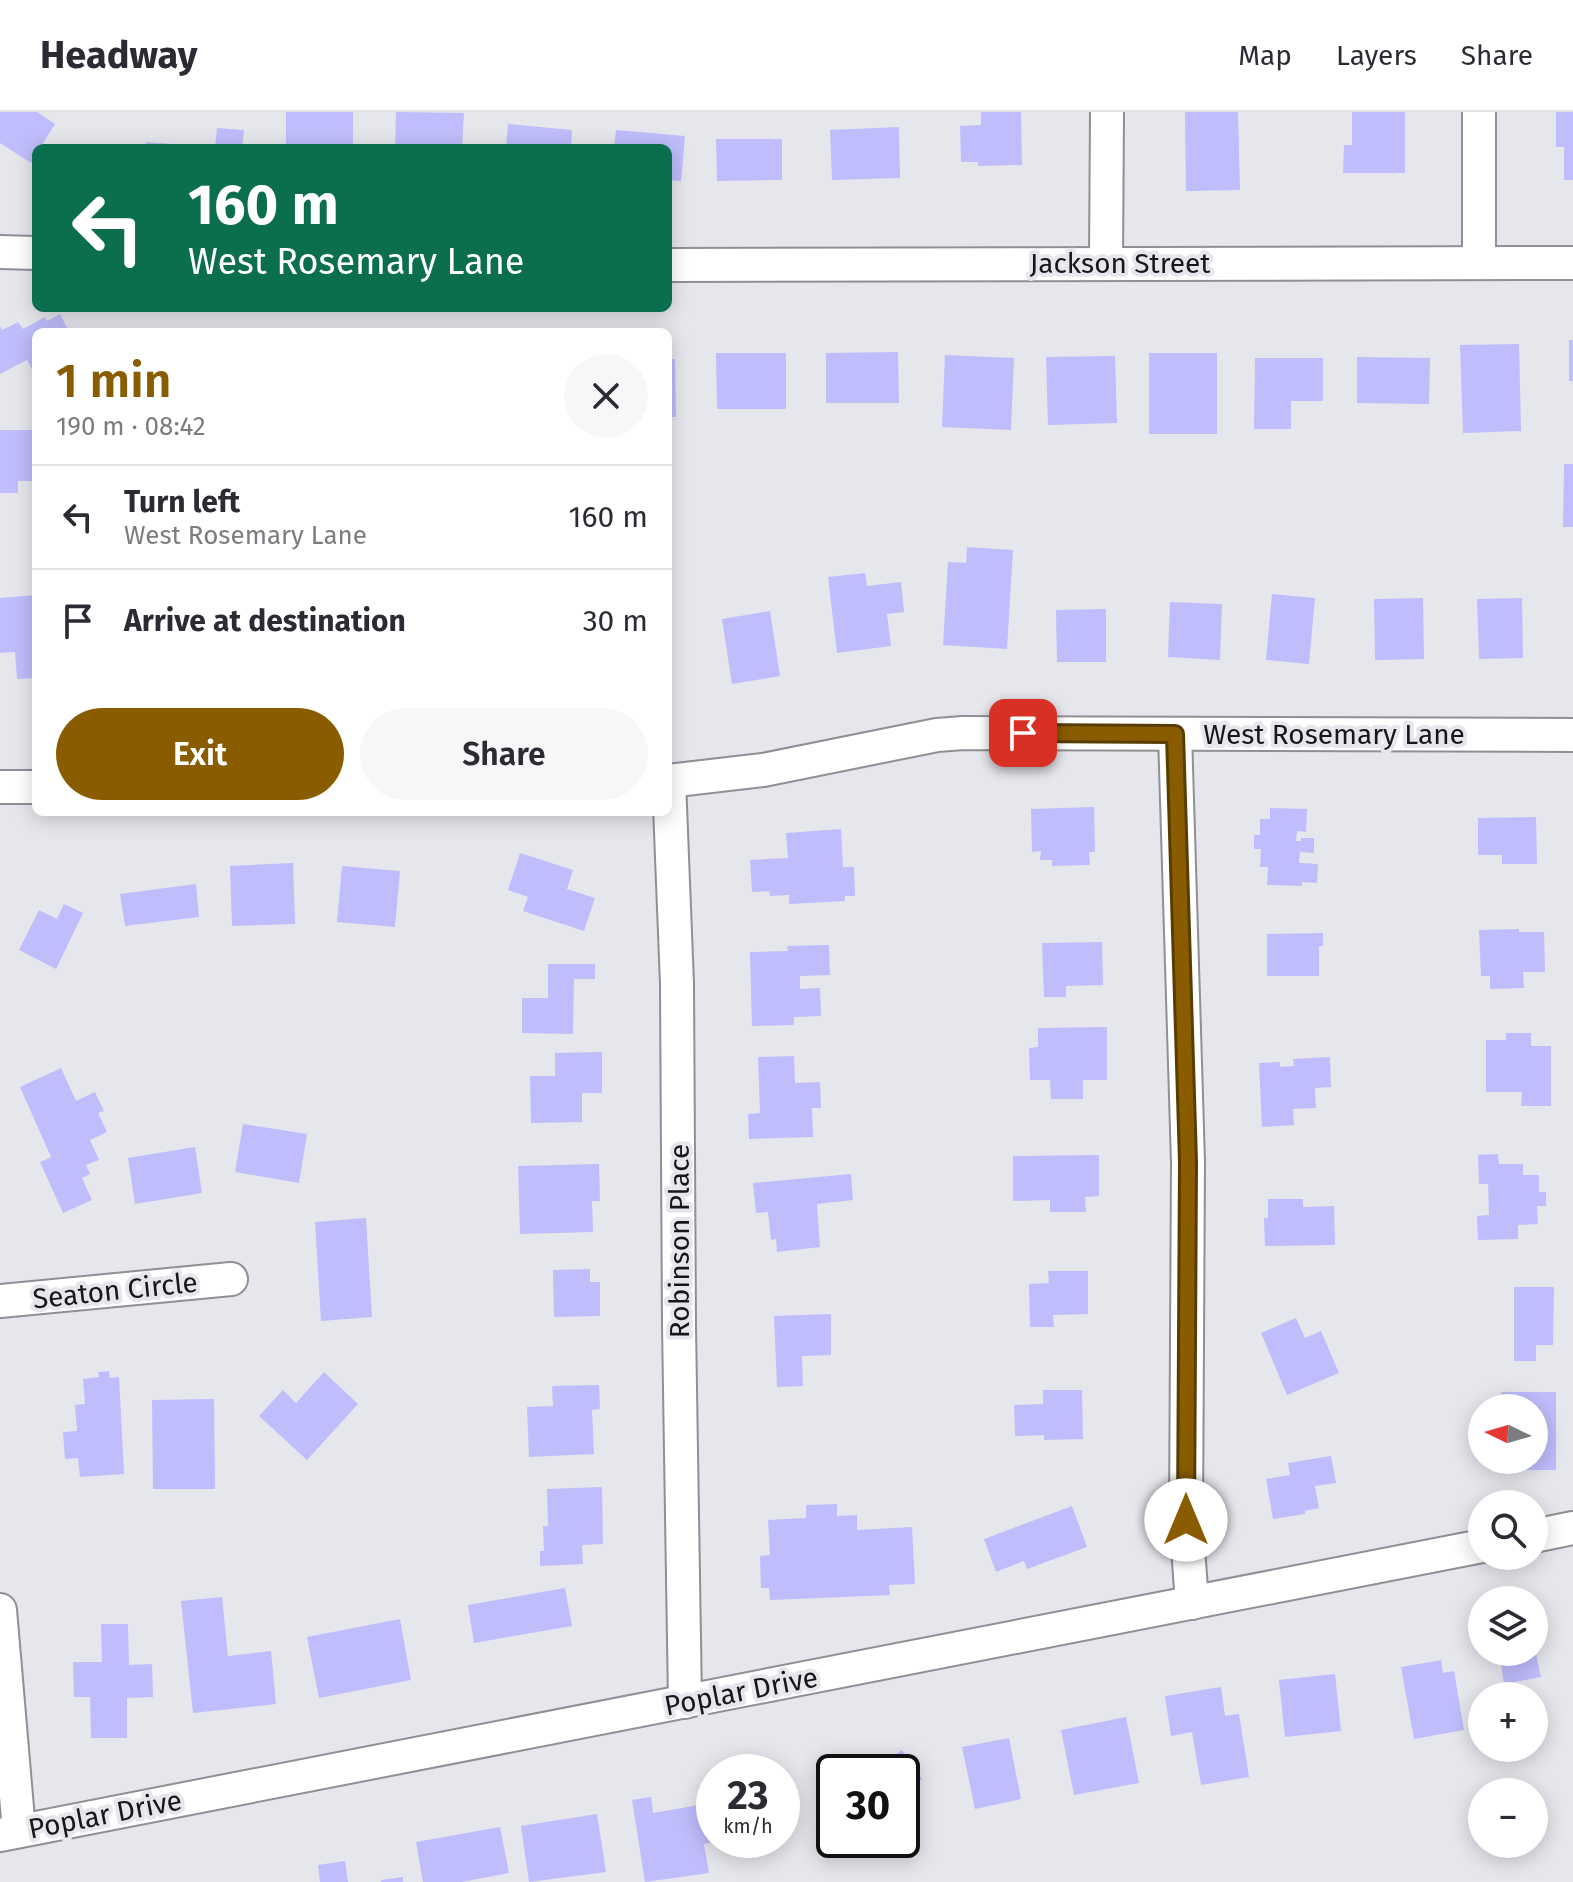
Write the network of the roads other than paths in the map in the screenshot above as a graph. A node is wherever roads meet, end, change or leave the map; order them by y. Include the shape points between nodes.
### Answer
1 (1107, 112) edge
2 (1479, 112) edge
3 (0, 252) edge
4 (32, 253) edge
5 (1106, 262) junction
6 (1479, 263) junction
7 (1573, 263) edge
8 (672, 265) edge
9 (1175, 734) junction
10 (1573, 735) edge
11 (672, 781) edge
12 (0, 787) edge
13 (32, 787) edge
14 (670, 816) edge
15 (231, 1279) dead end
16 (0, 1301) edge
17 (1573, 1528) edge
18 (1548, 1533) edge
19 (1468, 1549) edge
20 (1192, 1603) junction
21 (0, 1610) edge
22 (685, 1702) junction
23 (10, 1833) edge

1 - 5 street
2 - 6 street
3 - 4 street
5 - 6 street, Jackson Street
5 - 8 street, Jackson Street
6 - 7 street, Jackson Street
9 - 10 street, West Rosemary Lane
9 - 11 street, West Rosemary Lane via 937,735 763,770
9 - 20 street via 1188,1162 1186,1520
12 - 13 street
14 - 22 street, Robinson Place
15 - 16 street, Seaton Circle
17 - 18 street
19 - 20 street, Poplar Drive
20 - 22 street, Poplar Drive
21 - 23 street
22 - 23 street, Poplar Drive

